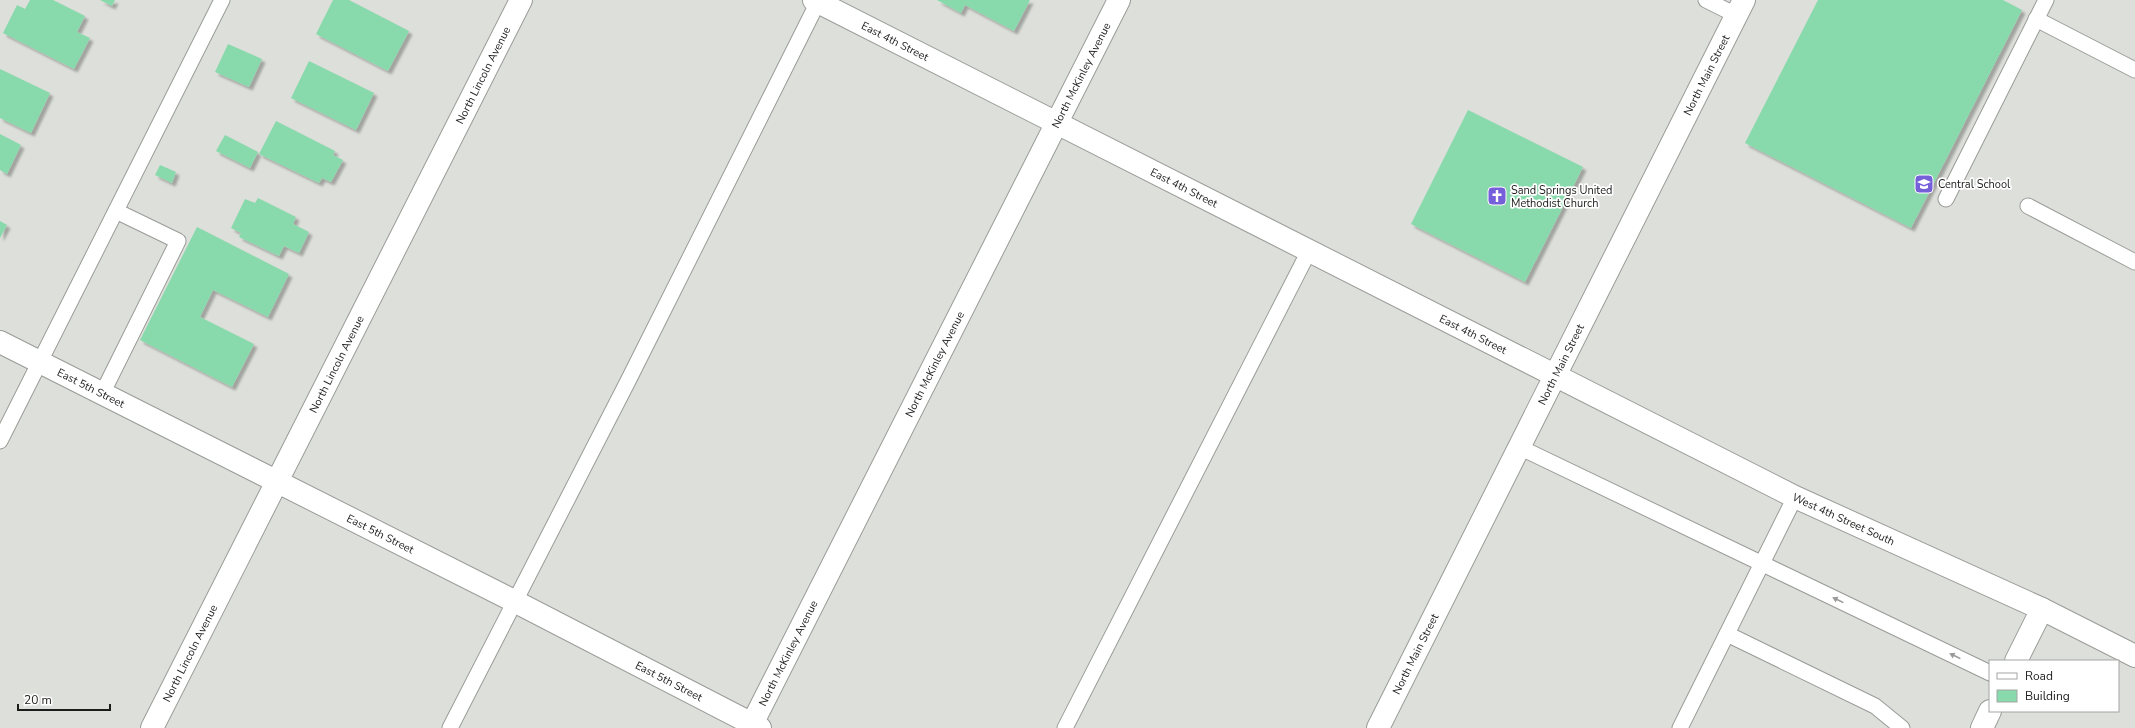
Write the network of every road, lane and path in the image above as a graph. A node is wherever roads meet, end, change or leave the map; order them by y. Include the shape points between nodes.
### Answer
1 (222, 0) edge
2 (521, 0) edge
3 (1119, 0) edge
4 (1706, 0) edge
5 (2046, 0) edge
6 (817, 1) edge
7 (1740, 8) edge
8 (2036, 19) junction
9 (2135, 70) edge
10 (1056, 124) junction
11 (1946, 199) dead end
12 (2028, 206) dead end
13 (116, 211) junction
14 (1309, 251) junction
15 (2135, 262) edge
16 (0, 342) edge
17 (40, 362) junction
18 (1555, 376) junction
19 (102, 394) junction
20 (0, 441) edge
21 (1519, 447) junction
22 (276, 482) junction
23 (1796, 497) junction
24 (1763, 563) junction
25 (514, 601) junction
26 (2042, 609) junction
27 (1727, 634) junction
28 (2135, 656) edge
29 (2016, 660) edge
30 (1989, 673) edge
31 (1990, 712) edge
32 (754, 727) edge
33 (152, 728) edge
34 (450, 728) edge
35 (1065, 728) edge
36 (1378, 728) edge
37 (1680, 728) edge
38 (1902, 728) edge
39 (1982, 728) edge

1 - 13 lane
2 - 22 street, North Lincoln Avenue
3 - 10 street, North McKinley Avenue
4 - 7 lane
5 - 8 lane
6 - 10 street, East 4th Street
6 - 25 lane via 631,374
7 - 18 street, North Main Street
8 - 9 lane
8 - 11 lane
10 - 14 street, East 4th Street
10 - 32 street, North McKinley Avenue
12 - 15 lane
13 - 17 lane
13 - 19 lane via 178,241
14 - 18 street, East 4th Street
14 - 35 lane
16 - 17 street, East 5th Street
17 - 19 street, East 5th Street
17 - 20 lane
18 - 21 street, North Main Street
18 - 23 street, West 4th Street South
19 - 22 street, East 5th Street
21 - 24 lane
21 - 36 street, North Main Street
22 - 25 street, East 5th Street
22 - 33 street, North Lincoln Avenue
23 - 24 lane
23 - 26 street, West 4th Street South
24 - 27 lane
30 -> 24 lane
25 - 32 street, East 5th Street
25 - 34 lane
26 - 28 street, West 4th Street South
26 - 29 street
27 - 37 lane
27 - 38 lane via 1875,706
31 - 39 street

